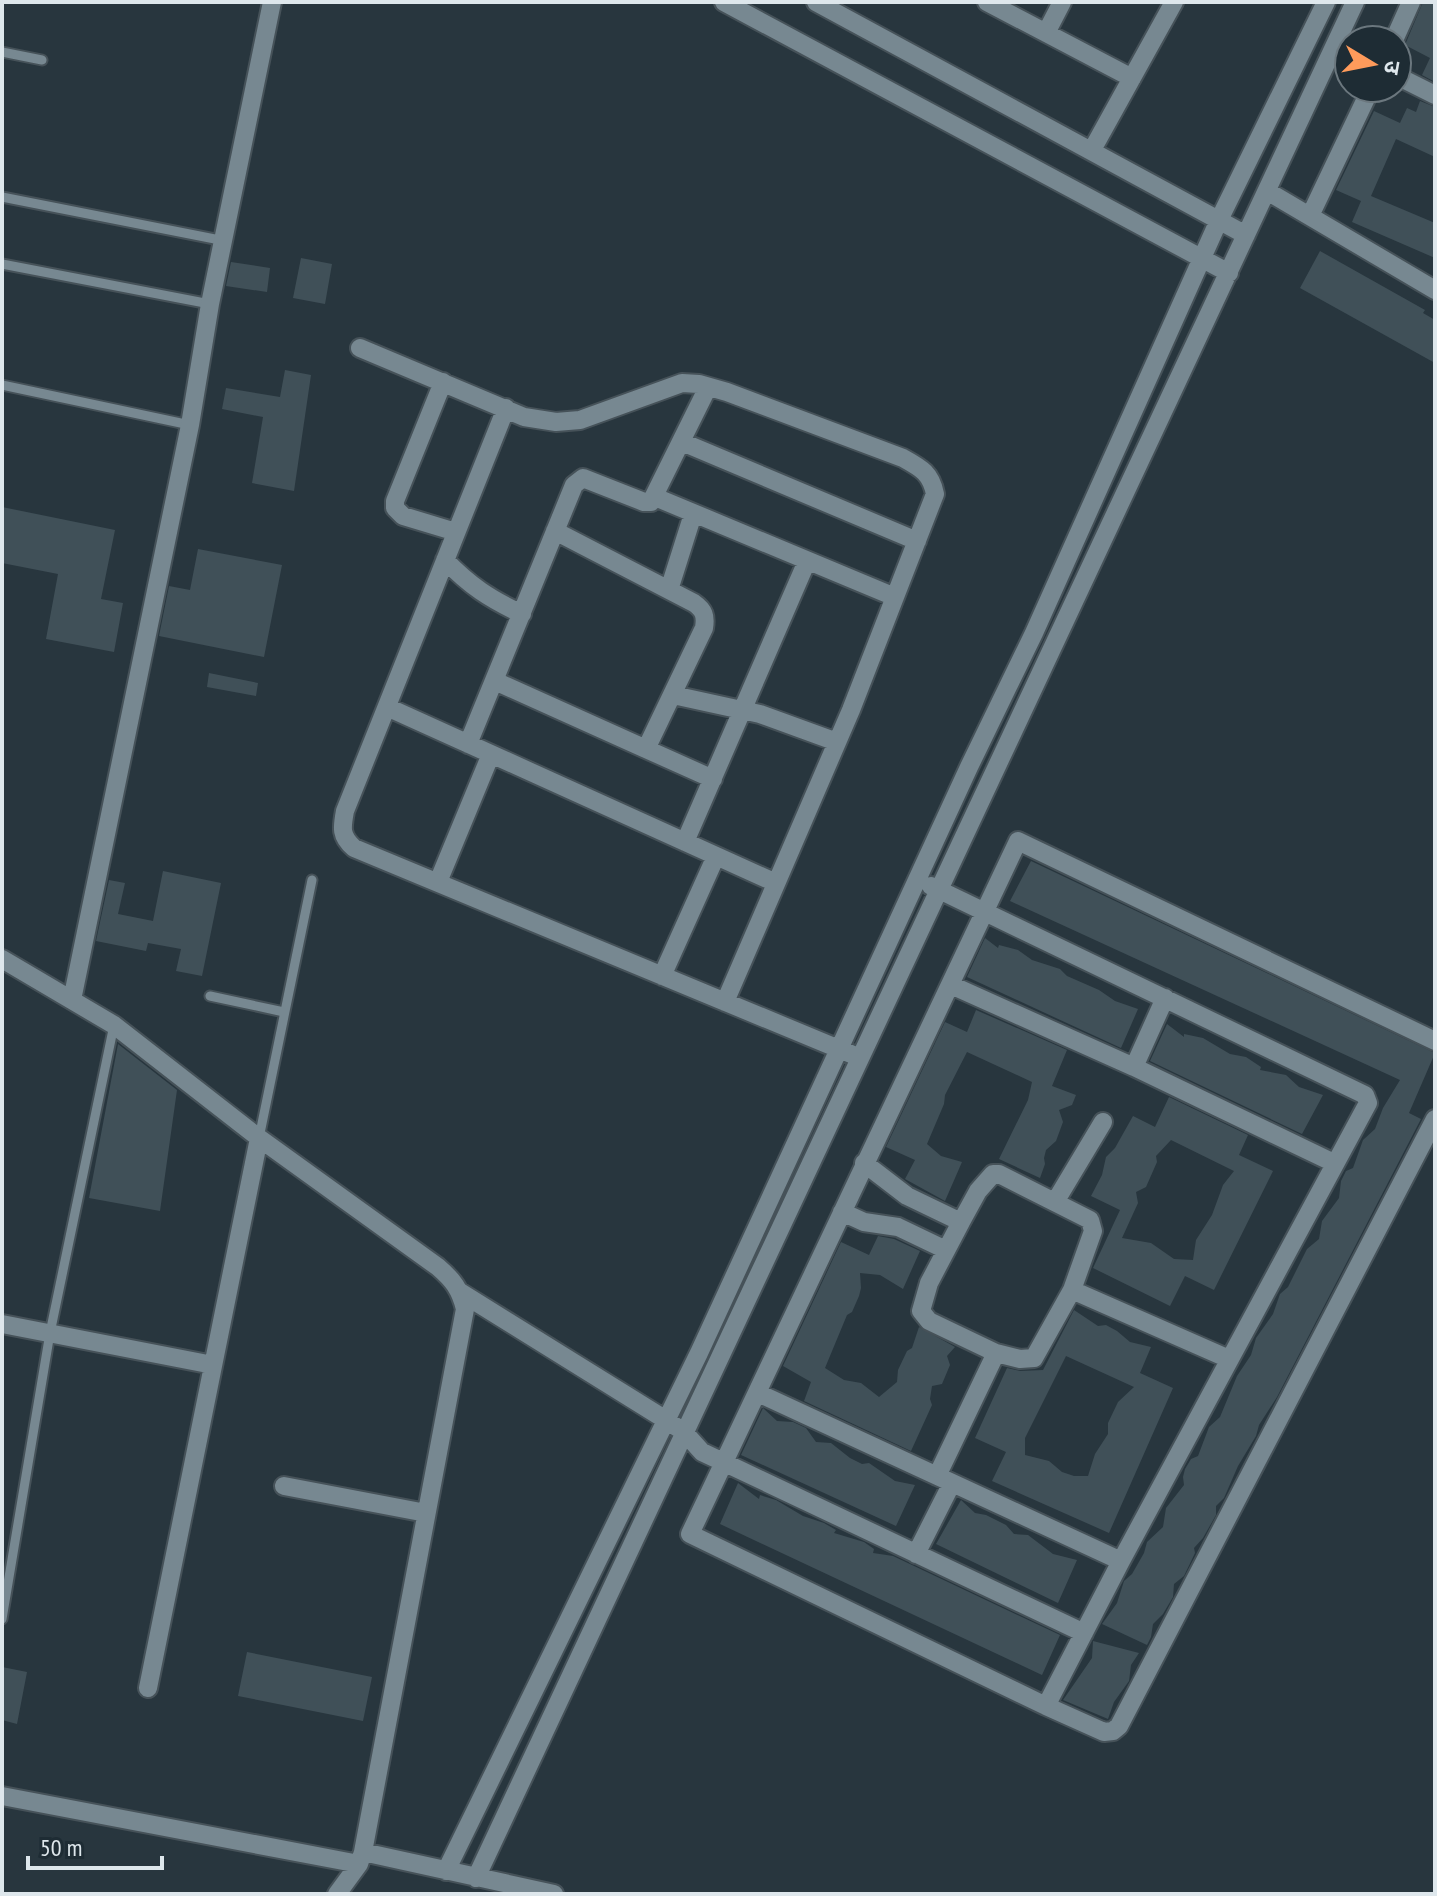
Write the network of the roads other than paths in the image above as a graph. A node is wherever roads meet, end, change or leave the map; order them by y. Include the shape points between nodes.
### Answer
1 (272, 2) edge
2 (724, 2) edge
3 (816, 2) edge
4 (987, 2) edge
5 (1062, 2) edge
6 (1174, 2) edge
7 (1326, 2) edge
8 (1355, 2) edge
9 (1411, 2) edge
10 (1401, 24) edge
11 (1046, 33) junction
12 (2, 52) edge
13 (42, 60) dead end
14 (1132, 78) junction
15 (1413, 84) edge
16 (1435, 95) edge
17 (1363, 104) edge
18 (1092, 150) junction
19 (1267, 191) junction
20 (2, 197) edge
21 (1310, 216) junction
22 (1219, 220) junction
23 (1246, 235) junction
24 (225, 241) junction
25 (1202, 259) junction
26 (2, 264) edge
27 (1229, 273) junction
28 (1435, 290) edge
29 (210, 304) junction
30 (360, 348) dead end
31 (443, 382) junction
32 (2, 385) edge
33 (708, 387) junction
34 (506, 408) junction
35 (190, 425) junction
36 (682, 442) junction
37 (655, 497) junction
38 (693, 514) junction
39 (555, 531) junction
40 (456, 532) junction
41 (917, 541) junction
42 (445, 560) junction
43 (807, 561) junction
44 (669, 590) junction
45 (895, 597) junction
46 (522, 614) junction
47 (495, 681) junction
48 (673, 695) junction
49 (387, 707) junction
50 (744, 711) junction
51 (837, 742) junction
52 (468, 744) junction
53 (646, 749) junction
54 (491, 754) junction
55 (713, 779) junction
56 (685, 842) junction
57 (716, 856) junction
58 (312, 880) dead end
59 (917, 880) junction
60 (438, 882) junction
61 (776, 883) junction
62 (940, 890) junction
63 (985, 912) junction
64 (2, 959) edge
65 (662, 976) junction
66 (951, 985) junction
67 (210, 996) dead end
68 (1165, 998) junction
69 (72, 1000) junction
70 (725, 1002) junction
71 (284, 1012) junction
72 (114, 1025) junction
73 (1435, 1041) edge
74 (839, 1049) junction
75 (860, 1058) junction
76 (1134, 1067) junction
77 (1435, 1119) edge
78 (1103, 1122) dead end
79 (259, 1138) junction
80 (864, 1163) junction
81 (1334, 1163) junction
82 (1055, 1202) junction
83 (842, 1212) junction
84 (961, 1222) junction
85 (946, 1250) junction
86 (1072, 1290) junction
87 (460, 1292) junction
88 (2, 1324) edge
89 (50, 1333) junction
90 (996, 1353) junction
91 (1229, 1359) junction
92 (213, 1365) junction
93 (758, 1393) junction
94 (666, 1420) junction
95 (684, 1432) junction
96 (725, 1463) junction
97 (944, 1479) junction
98 (284, 1486) dead end
99 (426, 1513) junction
100 (916, 1554) junction
101 (1121, 1561) junction
102 (2, 1619) edge
103 (1084, 1633) junction
104 (148, 1688) dead end
105 (1046, 1706) junction
106 (2, 1796) edge
107 (361, 1858) junction
108 (446, 1871) junction
109 (476, 1878) junction
110 (337, 1894) edge
111 (554, 1894) edge

1 - 24 street
2 - 25 street
3 - 18 street
4 - 11 street
5 - 11 street
6 - 14 street
7 - 22 street
8 - 19 street
9 - 10 street
11 - 14 street
12 - 13 lane
14 - 18 street
15 - 16 street
17 - 21 street
18 - 22 street
19 - 21 street
19 - 23 street
20 - 24 lane
21 - 28 street
22 - 23 street
22 - 25 street
23 - 27 street
24 - 29 street
25 - 27 street
25 - 59 street
26 - 29 lane
27 - 62 street
29 - 35 street
30 - 31 street
31 - 34 street
31 - 40 street via 395,508 403,516
32 - 35 lane
33 - 34 street via 670,385 580,420 524,417
33 - 36 street
33 - 41 street via 926,470 935,494
34 - 40 street
35 - 69 street
36 - 37 street
36 - 41 street
37 - 38 street
37 - 39 street via 644,502 583,478 574,485
38 - 43 street
38 - 44 street
39 - 44 street
39 - 46 street
40 - 42 street
41 - 45 street
42 - 46 street via 468,584
42 - 49 street
43 - 45 street
43 - 50 street
44 - 48 street via 699,607 706,619
45 - 51 street
46 - 47 street
47 - 52 street
47 - 53 street
48 - 50 street
48 - 53 street
49 - 52 street
49 - 60 street via 342,830 354,848
50 - 51 street
50 - 55 street
51 - 61 street
52 - 54 street
53 - 55 street
54 - 56 street
54 - 60 street
55 - 56 street
56 - 57 street
57 - 61 street
57 - 65 street
58 - 71 lane
59 - 62 street
59 - 74 street
60 - 65 street
61 - 70 street
62 - 63 street
62 - 75 street
63 - 66 street
63 - 68 street
63 - 73 street via 1021,842
64 - 69 street
65 - 70 street
66 - 76 street
66 - 80 street
67 - 71 lane
68 - 76 street
68 - 81 street via 1365,1095 1368,1103
69 - 72 street
70 - 74 street
71 - 79 lane
72 - 79 street
72 - 89 lane
74 - 75 street
74 - 94 street
75 - 95 street
76 - 81 street
77 - 105 street via 1119,1726 1104,1732
78 - 82 street
79 - 87 street via 438,1267
79 - 92 street
80 - 83 street
80 - 84 street via 907,1196
81 - 91 street
82 - 84 street via 993,1174
82 - 86 street via 1092,1224
83 - 85 street via 898,1227
83 - 93 street
84 - 85 street
85 - 90 street via 921,1311 929,1321
86 - 90 street via 1034,1358
86 - 91 street
87 - 94 street
87 - 99 street via 465,1309
88 - 89 street
89 - 92 street
89 - 102 lane
90 - 97 street
91 - 101 street
92 - 104 street
93 - 96 street
93 - 97 street
94 - 95 street
94 - 108 street
95 - 96 street via 702,1452
95 - 109 street
96 - 100 street
96 - 105 street via 690,1534
97 - 100 street
97 - 101 street
98 - 99 street
99 - 107 street
100 - 103 street
101 - 103 street
103 - 105 street
106 - 107 street
107 - 108 street
107 - 110 street
108 - 109 street
109 - 111 street

